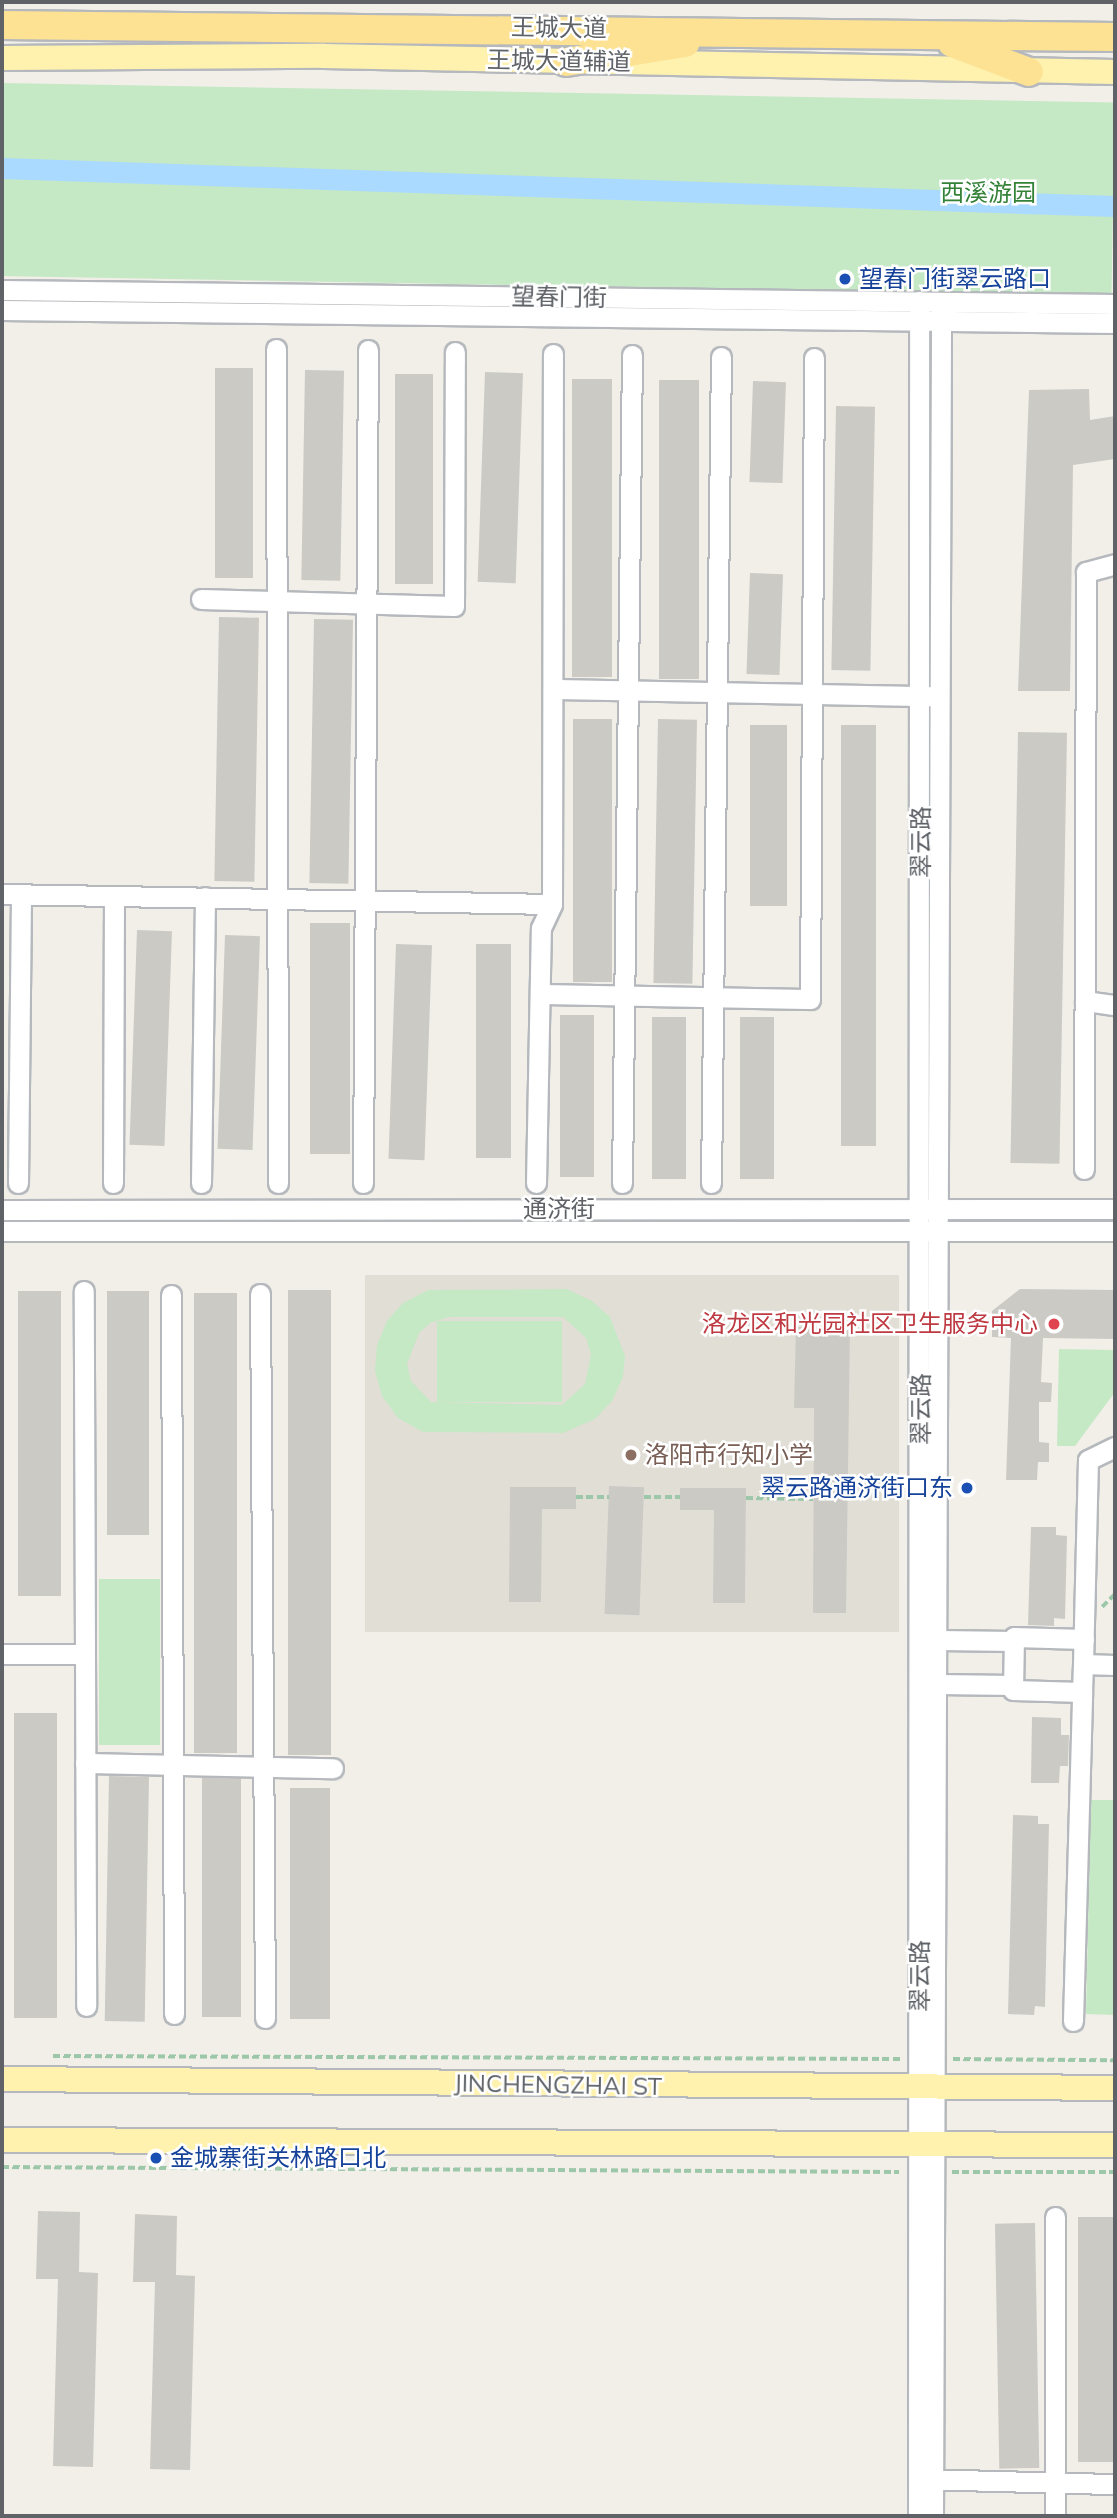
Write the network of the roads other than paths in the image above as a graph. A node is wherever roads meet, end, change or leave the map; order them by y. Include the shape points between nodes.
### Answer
1 (2, 25) edge
2 (756, 32) junction
3 (933, 36) junction
4 (1115, 37) edge
5 (2, 58) edge
6 (566, 62) junction
7 (1028, 72) junction
8 (1115, 72) edge
9 (2, 290) edge
10 (1115, 304) edge
11 (2, 310) edge
12 (920, 311) junction
13 (941, 311) junction
14 (1115, 323) edge
15 (276, 349) dead end
16 (368, 350) dead end
17 (455, 352) dead end
18 (553, 354) dead end
19 (632, 355) dead end
20 (722, 357) dead end
21 (814, 358) dead end
22 (1115, 564) edge
23 (201, 599) dead end
24 (277, 601) junction
25 (366, 603) junction
26 (553, 689) junction
27 (628, 691) junction
28 (717, 692) junction
29 (812, 694) junction
30 (930, 696) junction
31 (11, 894) edge
32 (114, 896) junction
33 (205, 897) junction
34 (277, 899) junction
35 (364, 900) junction
36 (552, 904) junction
37 (540, 994) junction
38 (624, 996) junction
39 (714, 998) junction
40 (1085, 1001) junction
41 (1115, 1004) edge
42 (1084, 1169) dead end
43 (18, 1183) dead end
44 (113, 1183) dead end
45 (201, 1183) dead end
46 (278, 1183) dead end
47 (363, 1183) dead end
48 (536, 1183) dead end
49 (622, 1183) dead end
50 (711, 1183) dead end
51 (930, 1208) junction
52 (1115, 1209) edge
53 (2, 1210) edge
54 (2, 1231) edge
55 (930, 1231) junction
56 (1115, 1231) edge
57 (84, 1291) dead end
58 (260, 1294) dead end
59 (172, 1295) dead end
60 (1115, 1447) edge
61 (1084, 1639) junction
62 (938, 1640) junction
63 (1014, 1642) junction
64 (2, 1654) edge
65 (85, 1654) junction
66 (1083, 1664) junction
67 (1115, 1665) edge
68 (937, 1684) junction
69 (1013, 1685) junction
70 (1082, 1692) junction
71 (85, 1763) junction
72 (173, 1765) junction
73 (263, 1766) junction
74 (333, 1768) dead end
75 (86, 2006) dead end
76 (174, 2014) dead end
77 (265, 2018) dead end
78 (1073, 2021) dead end
79 (929, 2059) junction
80 (2, 2079) edge
81 (1115, 2088) edge
82 (929, 2089) junction
83 (2, 2140) edge
84 (929, 2145) junction
85 (1115, 2145) edge
86 (1055, 2217) dead end
87 (926, 2480) junction
88 (1055, 2483) junction
89 (1115, 2484) edge
90 (918, 2516) edge
91 (933, 2516) edge
92 (1055, 2516) edge

1 - 2 highway, 王城大道
2 - 3 highway, 王城大道
2 - 6 highway
3 - 4 highway, 王城大道
3 - 7 highway
5 - 6 main road, 王城大道辅道 via 324,56
6 - 7 main road, 王城大道辅道
7 - 8 main road, 王城大道辅道
9 - 12 street, 望春门街
10 - 13 street, 望春门街
11 - 12 street, 望春门街
12 - 13 street, 望春门街
12 - 30 street, 翠云路
13 - 14 street, 望春门街
13 - 30 street, 翠云路
15 - 24 street
16 - 25 street
17 - 25 street via 454,606
18 - 26 street
19 - 27 street
20 - 28 street
21 - 29 street
22 - 40 street via 1086,572
23 - 24 street
24 - 25 street
24 - 34 street
25 - 35 street
26 - 27 street
26 - 36 street
27 - 28 street
27 - 38 street
28 - 29 street
28 - 39 street
29 - 30 street
29 - 39 street via 810,999
30 - 51 street, 翠云路
31 - 32 street
31 - 43 street
32 - 33 street
32 - 44 street
33 - 34 street
33 - 45 street
34 - 35 street
34 - 46 street
35 - 36 street
35 - 47 street
36 - 37 street via 541,928
37 - 38 street
37 - 48 street
38 - 39 street
38 - 49 street
39 - 50 street
40 - 41 street
40 - 42 street
51 - 52 street, 通济街
51 - 53 street, 通济街
51 - 55 street, 翠云路
54 - 55 street, 通济街
55 - 56 street, 通济街
55 - 62 street, 翠云路
55 - 79 street, 翠云路
57 - 65 street
58 - 73 street
59 - 72 street
60 - 61 street via 1087,1460
61 - 63 street via 1014,1637
61 - 66 street
62 - 63 street
62 - 68 street, 翠云路
63 - 69 street
64 - 65 street
65 - 71 street
66 - 67 street
66 - 70 street
68 - 69 street
68 - 79 street, 翠云路
69 - 70 street via 1013,1690
70 - 78 street
71 - 72 street
71 - 75 street
72 - 73 street
72 - 76 street
73 - 74 street
73 - 77 street
79 - 82 street, 翠云路
80 - 82 main road, JINCHENGZHAI ST
81 - 82 main road, JINCHENGZHAI ST
82 - 84 street, 翠云路
83 - 84 main road
84 - 85 main road
84 - 87 street, 翠云路
86 - 88 street
87 - 88 street
87 - 90 street, 翠云路
87 - 91 street, 翠云路
88 - 89 street
88 - 92 street

